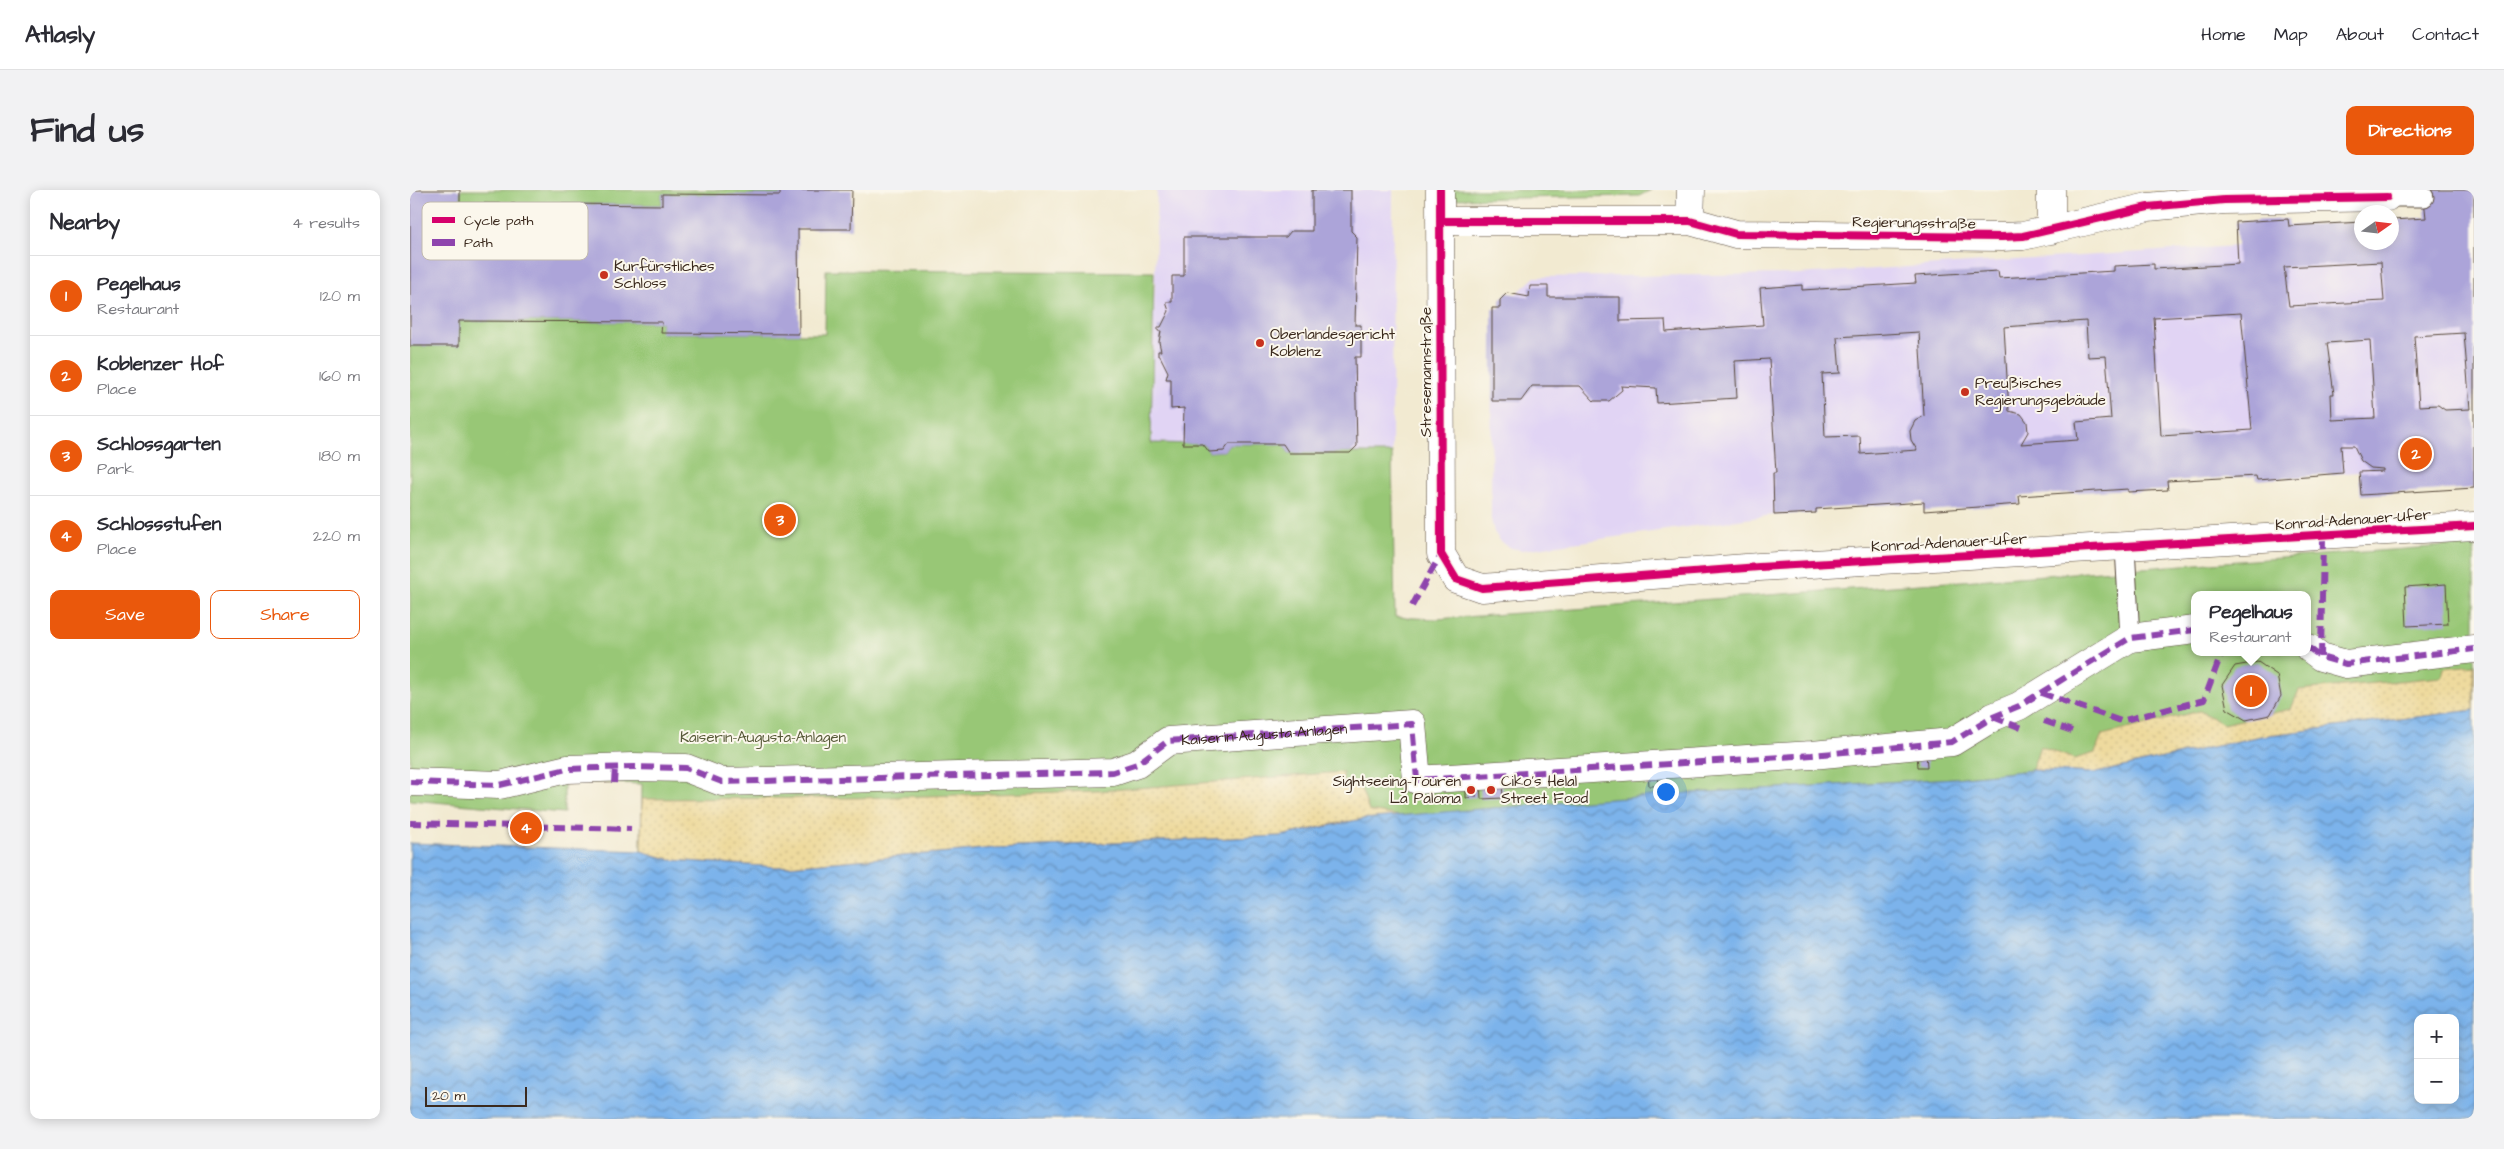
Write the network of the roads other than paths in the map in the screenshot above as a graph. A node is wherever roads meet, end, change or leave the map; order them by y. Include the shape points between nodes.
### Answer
1 (1440, 190) edge
2 (1691, 190) edge
3 (2052, 190) edge
4 (2387, 197) joint
5 (2424, 197) dead end
6 (1440, 221) junction
7 (1690, 221) junction
8 (2051, 230) junction
9 (2474, 526) edge
10 (2125, 547) junction
11 (1441, 554) joint
12 (2191, 630) edge
13 (2130, 638) junction
14 (2474, 649) edge
15 (2311, 650) edge
16 (410, 782) edge

1 - 6 street, Stresemannstraße
2 - 7 street
3 - 8 street
4 - 5 lane
4 - 8 street, Regierungsstraße via 2224,200 2148,207 2116,212
6 - 7 street, Regierungsstraße
6 - 11 street, Stresemannstraße
7 - 8 street, Regierungsstraße via 1736,234 2002,237
9 - 10 street, Konrad-Adenauer-Ufer
10 - 11 street, Konrad-Adenauer-Ufer via 1759,567 1482,588 1456,578
10 - 13 lane
12 - 13 street
13 - 16 street, Kaiserin-Augusta-Anlagen via 2019,706 1993,717 1952,742 1812,755 1417,780 1412,724 1168,741 1137,764 1113,772 722,782 686,768 615,768 568,769 500,785
14 - 15 street via 2346,664 2321,657

